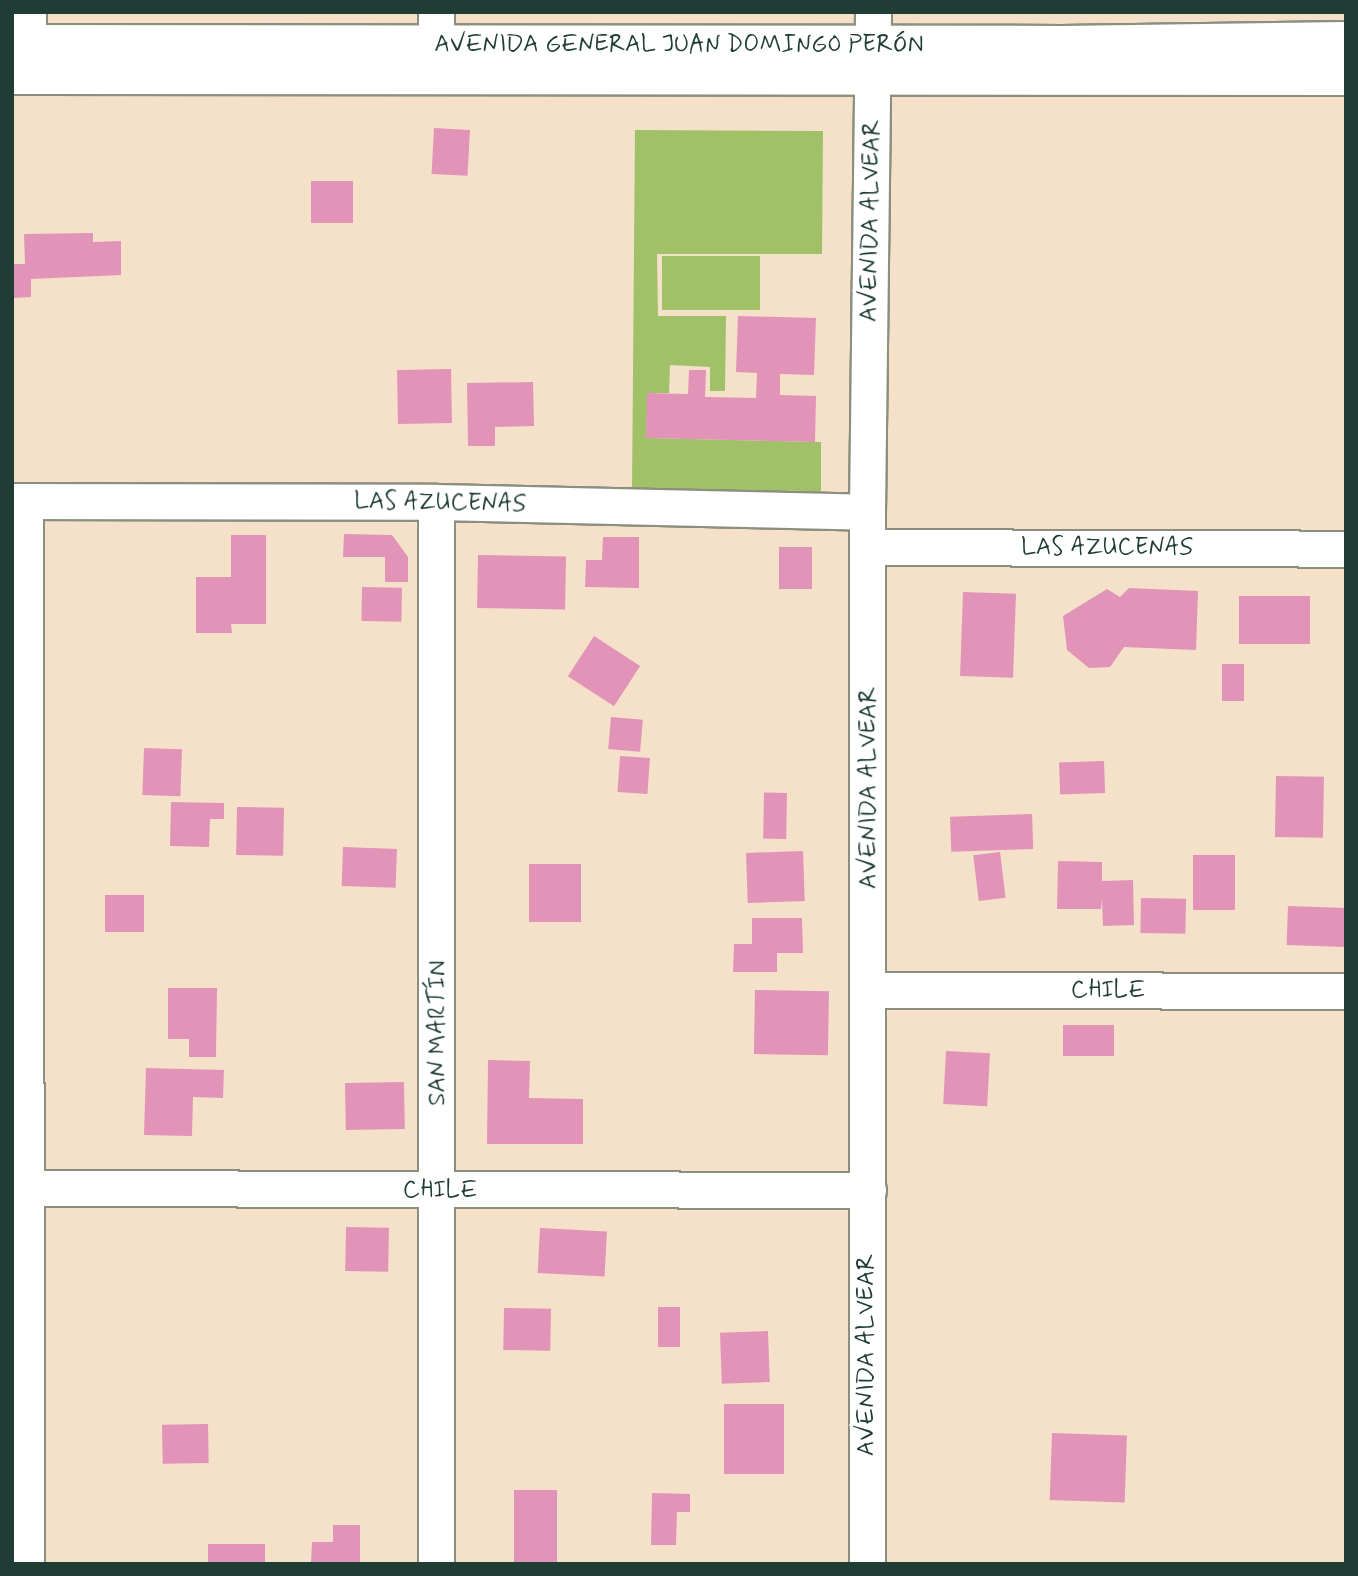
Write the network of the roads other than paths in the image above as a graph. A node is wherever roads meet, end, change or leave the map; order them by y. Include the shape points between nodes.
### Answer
1 (436, 28) edge
2 (1346, 41) edge
3 (20, 44) edge
4 (873, 44) edge
5 (1346, 76) edge
6 (18, 501) edge
7 (436, 502) junction
8 (867, 512) junction
9 (868, 547) junction
10 (1346, 549) edge
11 (870, 990) junction
12 (1346, 991) edge
13 (18, 1188) edge
14 (868, 1190) junction
15 (439, 1191) junction
16 (26, 1564) edge
17 (436, 1564) edge
18 (867, 1564) edge

1 - 3 main road, AVENIDA GENERAL JUAN DOMINGO PERÓN
1 - 4 main road, AVENIDA GENERAL JUAN DOMINGO PERÓN
2 - 4 main road, AVENIDA GENERAL JUAN DOMINGO PERÓN
3 - 4 main road, AVENIDA GENERAL JUAN DOMINGO PERÓN
4 - 5 main road, AVENIDA GENERAL JUAN DOMINGO PERÓN
4 - 8 street, AVENIDA ALVEAR
6 - 7 street, LAS AZUCENAS
6 - 13 street
7 - 8 street, LAS AZUCENAS
7 - 15 street, SAN MARTÍN
8 - 9 street, AVENIDA ALVEAR
9 - 10 street, LAS AZUCENAS
9 - 11 street, AVENIDA ALVEAR
11 - 12 street, CHILE
11 - 14 street, AVENIDA ALVEAR
13 - 15 street, CHILE
13 - 16 street
14 - 15 street, CHILE
14 - 18 street, AVENIDA ALVEAR
15 - 17 street, SAN MARTÍN

